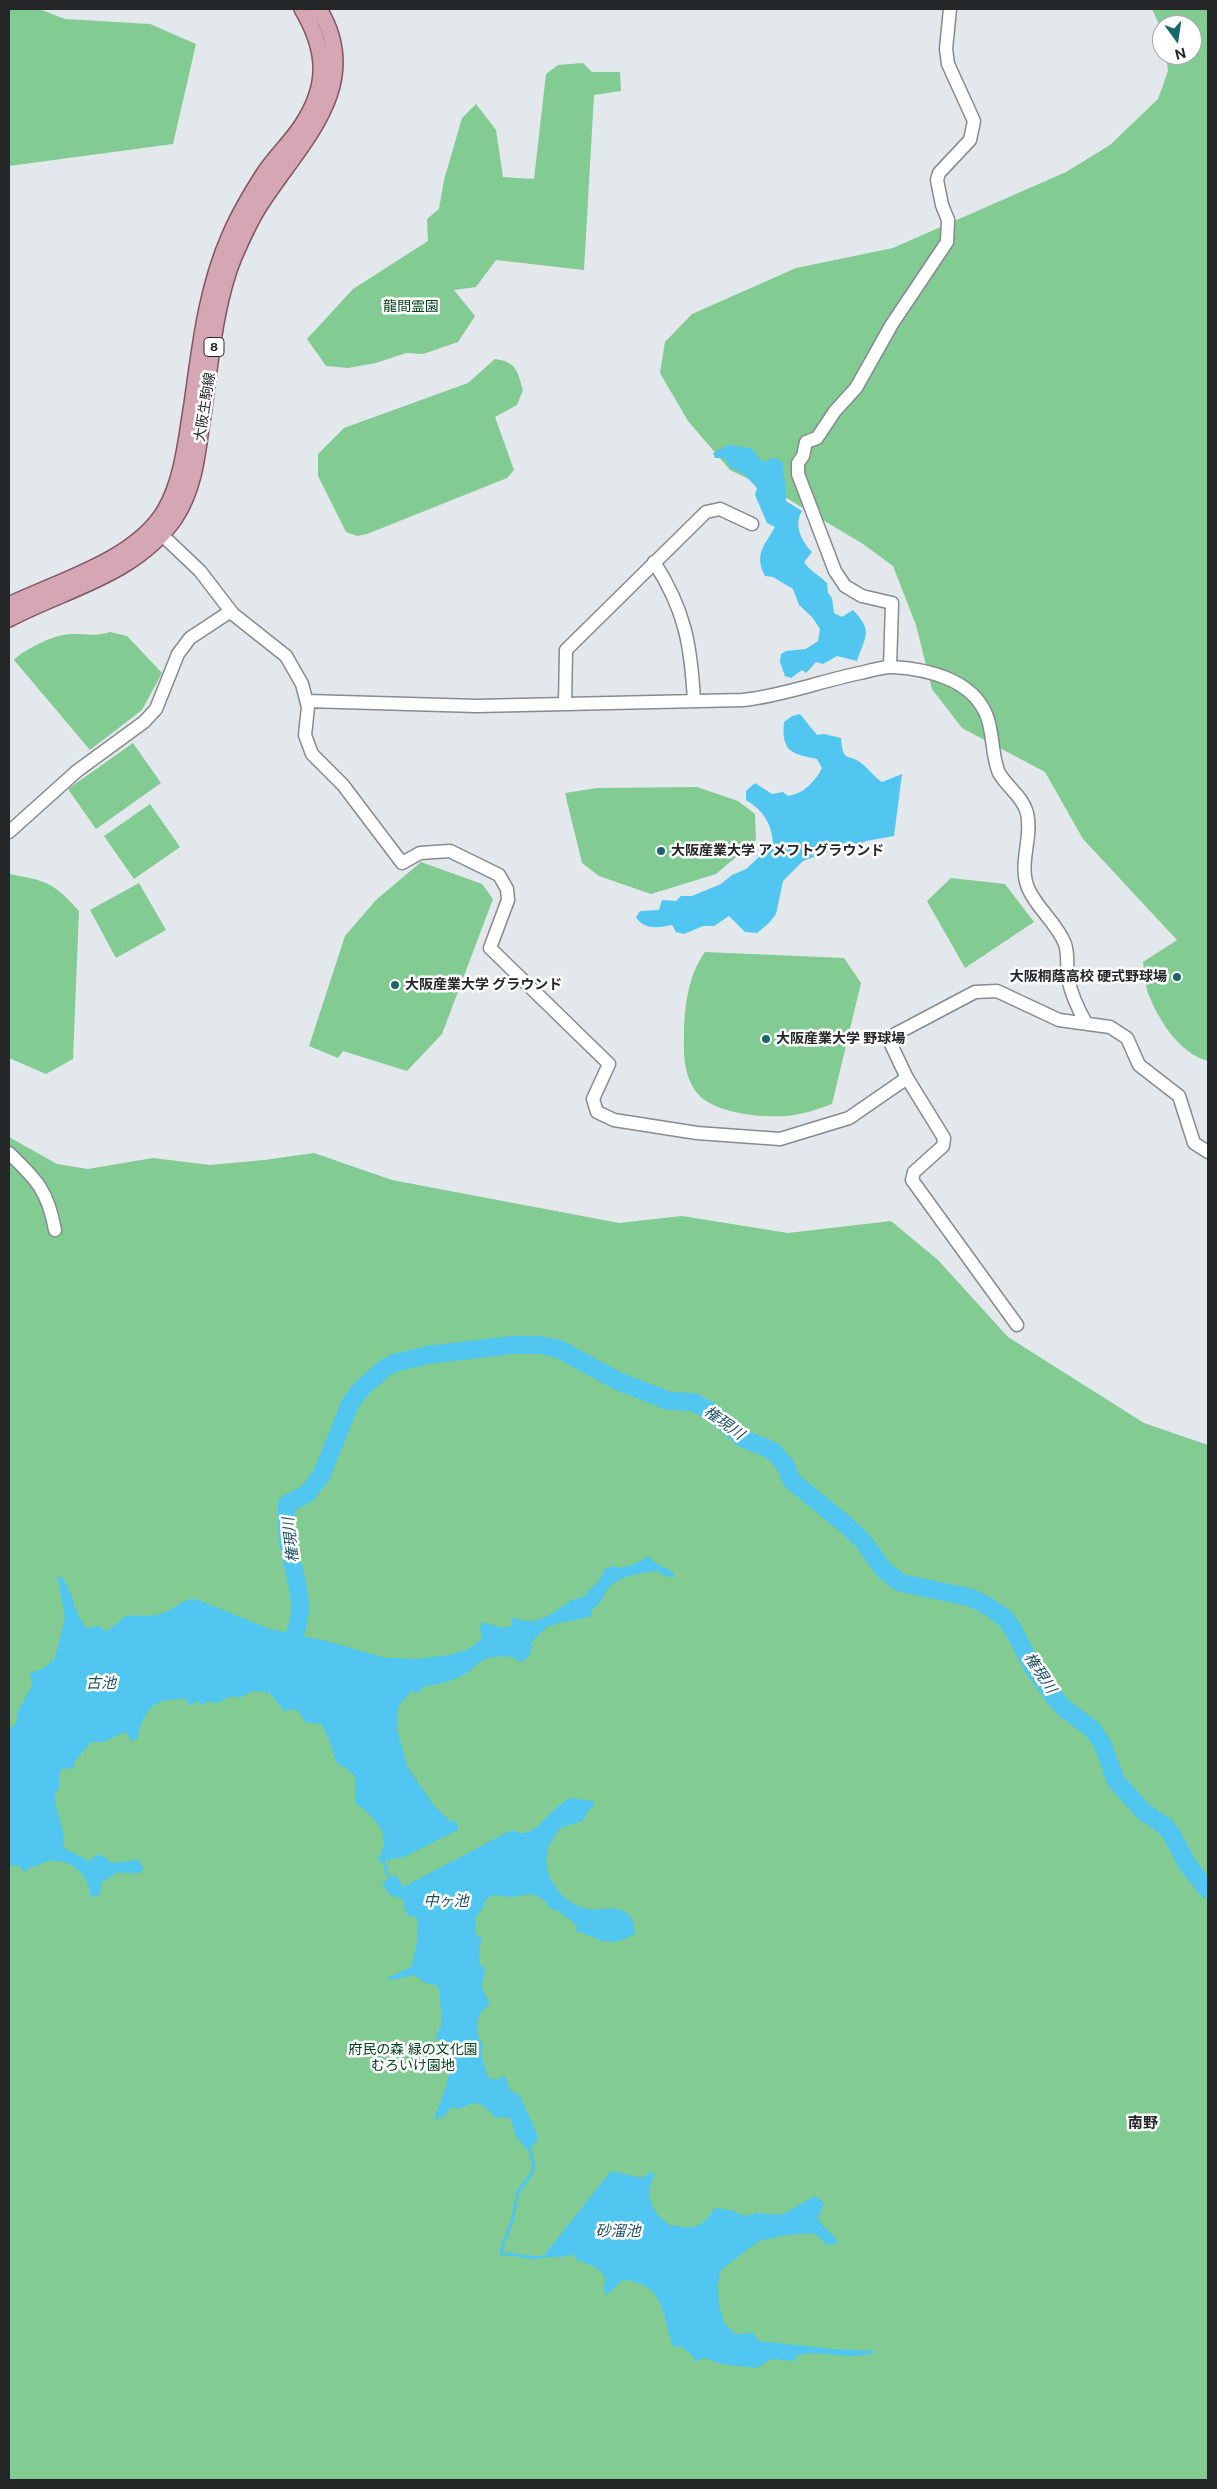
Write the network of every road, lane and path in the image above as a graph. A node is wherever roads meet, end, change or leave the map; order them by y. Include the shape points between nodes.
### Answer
1 (302, 9) edge
2 (319, 9) edge
3 (950, 9) edge
4 (752, 524) dead end
5 (161, 534) junction
6 (654, 562) junction
7 (9, 605) edge
8 (231, 611) junction
9 (9, 619) edge
10 (890, 666) junction
11 (306, 701) junction
12 (694, 701) junction
13 (565, 704) junction
14 (9, 832) edge
15 (1086, 1023) junction
16 (908, 1078) junction
17 (1208, 1152) edge
18 (9, 1153) edge
19 (55, 1230) dead end
20 (1017, 1325) dead end

1 - 7 main road, 大阪生駒線 / 8 via 314,31 322,64 318,92 302,125 258,184 230,234 216,271 204,317 186,442 178,477 164,511 140,538 102,563
2 - 5 main road, 大阪生駒線 / 8 via 330,27 334,47 331,97 319,122 258,209 232,260 223,293 197,459 189,490 175,518
3 - 10 street via 946,49 948,64 974,122 970,140 939,173 937,180 948,220 947,242 892,324 856,388 817,438 806,442 798,463 806,498 835,572 845,586 862,596 892,603
4 - 6 street via 720,509 706,512
5 - 8 street via 200,571
5 - 9 main road, 大阪生駒線 / 8 via 118,568
6 - 12 street via 679,606 691,654
6 - 13 street via 566,650
8 - 11 street via 286,656 302,684
8 - 14 street via 190,638 182,648 156,709 144,722 77,771
10 - 12 street via 761,698
10 - 15 street via 923,670 957,683 978,701 986,714 999,772 1027,813 1024,864 1028,887 1065,945 1068,976 1075,1002
11 - 13 street via 477,706
11 - 16 street via 305,734 312,754 344,785 402,862 420,853 450,851 499,875 507,889 508,900 490,948 609,1064 593,1099 597,1112 614,1120 697,1133 780,1139 848,1118
12 - 13 street
15 - 16 street via 1059,1020 997,992 975,992 888,1038
15 - 17 street via 1110,1027 1127,1038 1139,1065 1179,1096 1194,1143
16 - 20 street via 944,1138 943,1146 914,1172 912,1180
18 - 19 street via 48,1199

